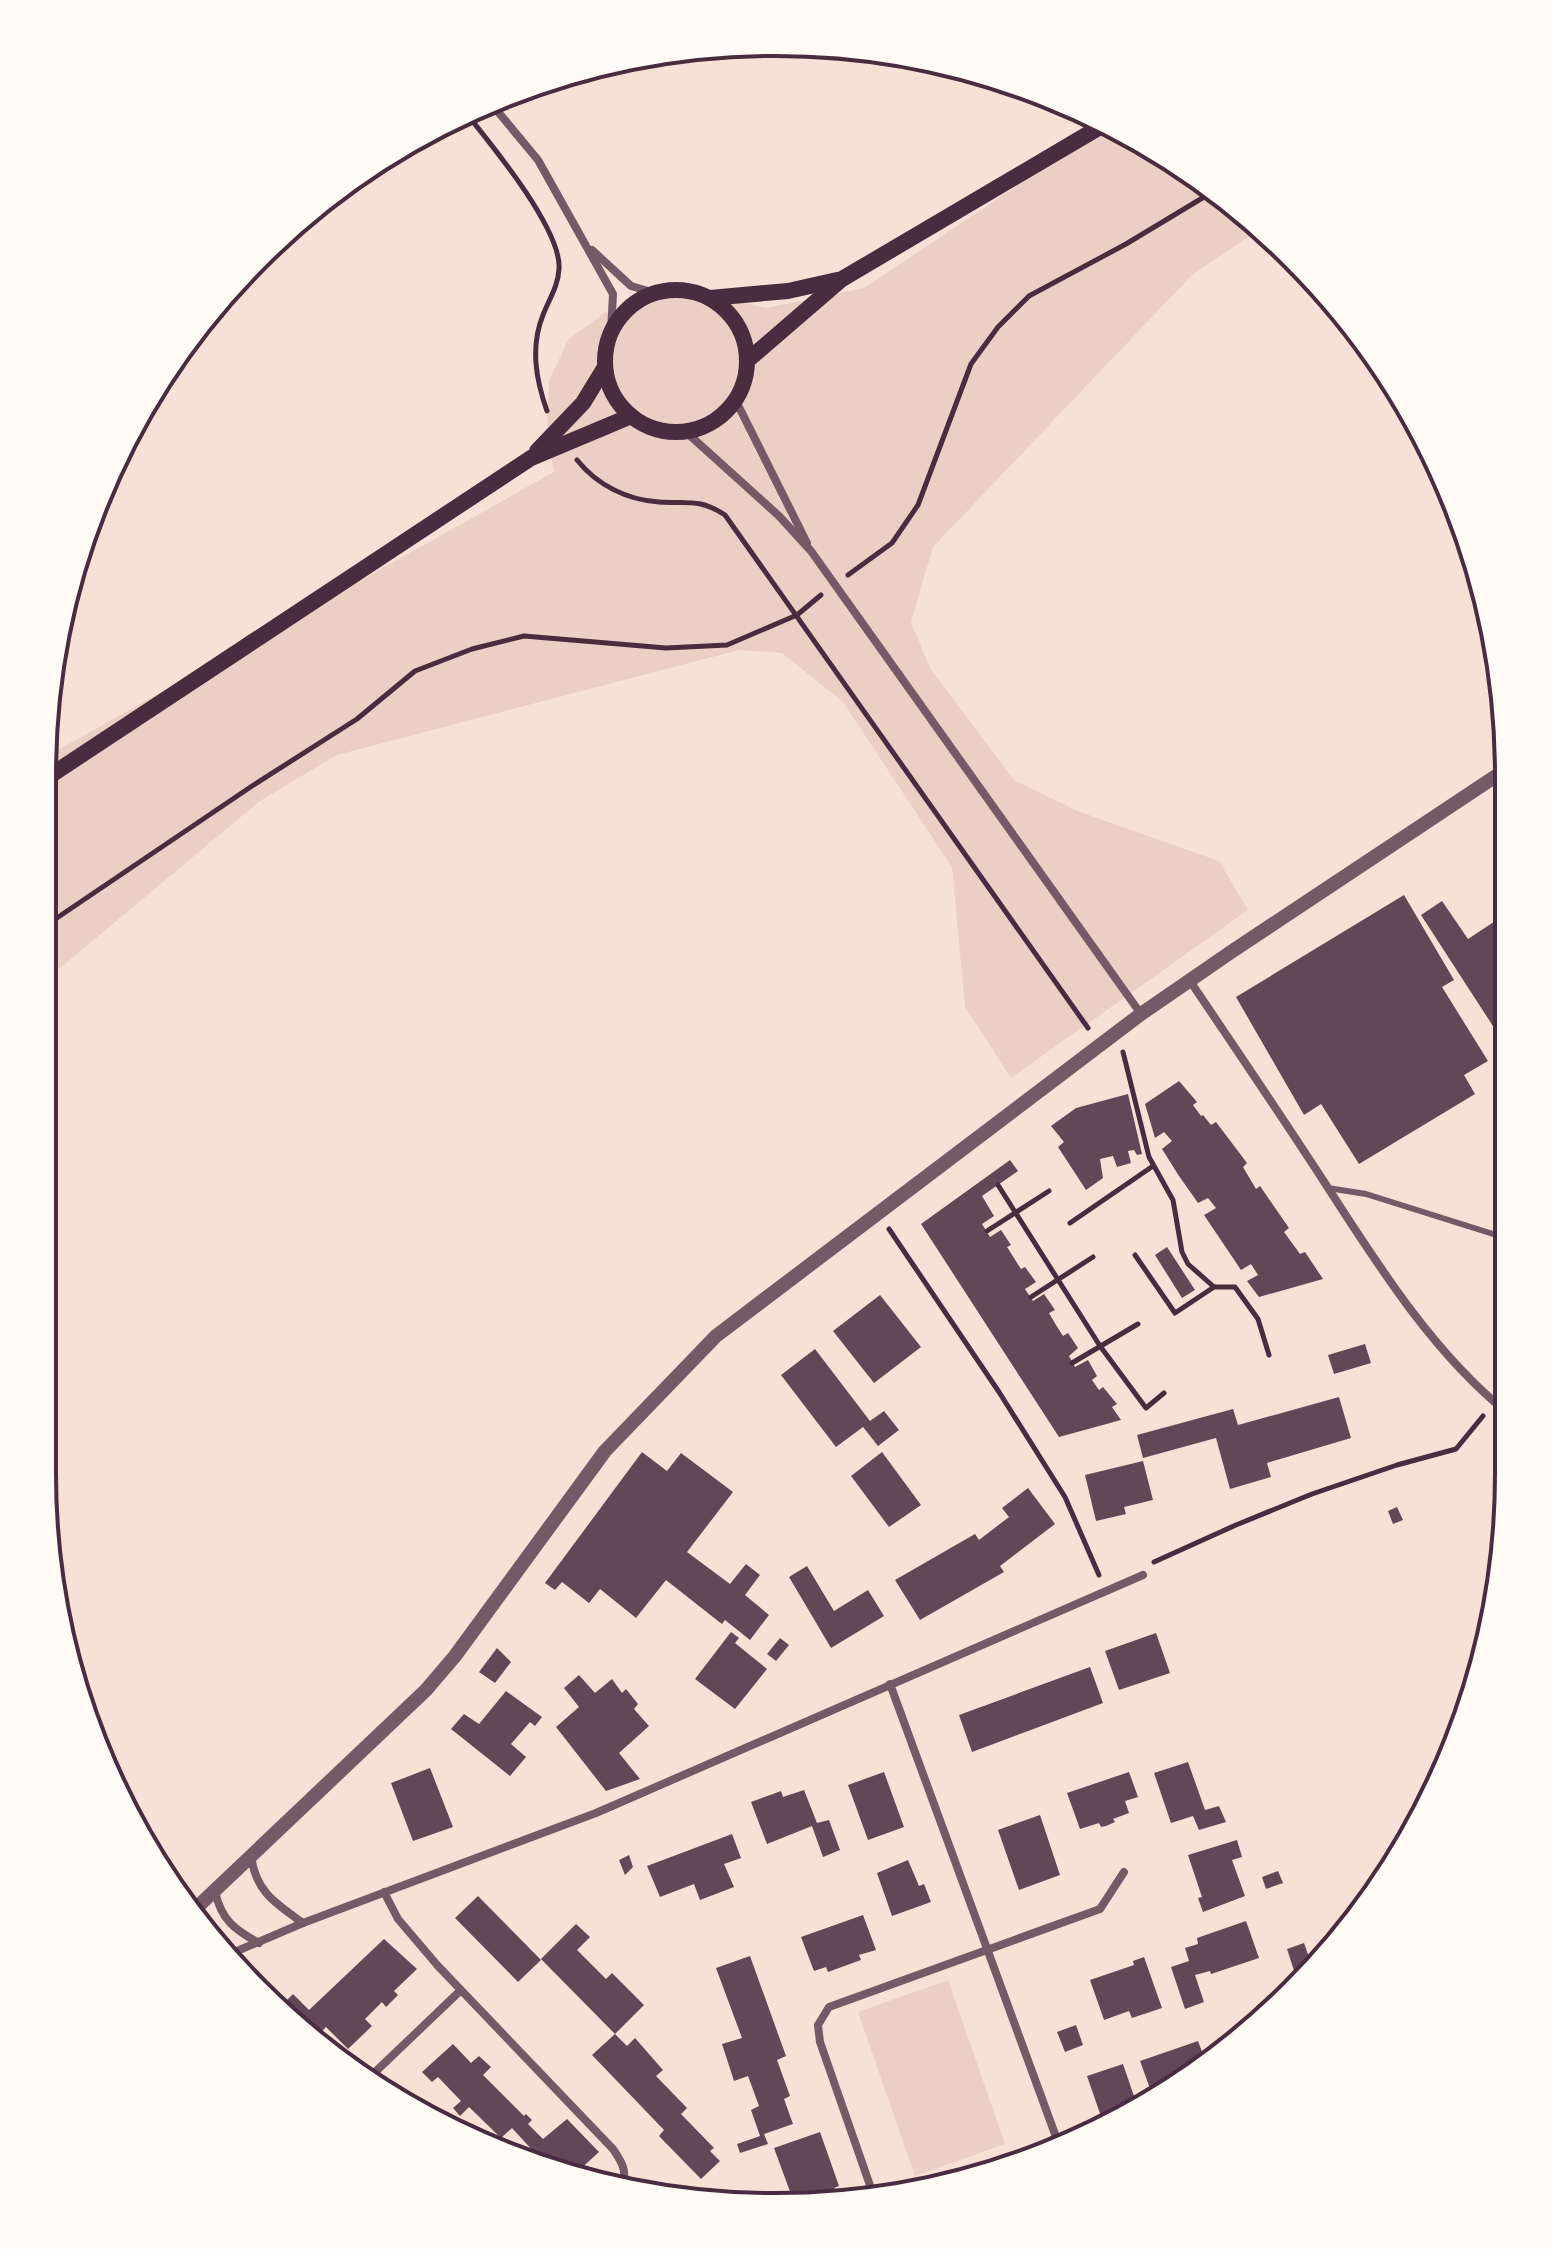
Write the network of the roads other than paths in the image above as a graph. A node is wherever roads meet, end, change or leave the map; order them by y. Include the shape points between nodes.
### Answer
1 (498, 112) edge
2 (1094, 130) edge
3 (586, 244) junction
4 (842, 279) junction
5 (655, 293) junction
6 (710, 298) junction
7 (611, 332) junction
8 (748, 360) junction
9 (605, 367) junction
10 (736, 401) junction
11 (631, 416) junction
12 (686, 432) junction
13 (560, 438) junction
14 (811, 551) junction
15 (56, 772) edge
16 (1495, 777) edge
17 (1190, 981) junction
18 (1141, 1014) junction
19 (1328, 1188) junction
20 (1495, 1235) edge
21 (1495, 1403) edge
22 (1143, 1575) road end
23 (890, 1684) junction
24 (251, 1856) junction
25 (1124, 1872) dead end
26 (215, 1891) junction
27 (384, 1892) junction
28 (200, 1905) edge
29 (303, 1923) junction
30 (259, 1943) junction
31 (989, 1949) junction
32 (238, 1951) edge
33 (460, 1991) junction
34 (376, 2072) edge
35 (1056, 2136) edge
36 (624, 2176) edge
37 (870, 2187) edge

1 - 3 street via 538,160
2 - 4 main road
3 - 5 street via 631,286
3 - 7 street via 613,294
4 - 6 main road via 788,291
4 - 8 main road
5 - 6 main road via 673,289
5 - 7 main road via 631,305
6 - 8 main road via 734,318
7 - 9 main road
8 - 10 main road
9 - 11 main road via 609,386
9 - 13 main road
10 - 12 main road via 722,416
10 - 14 street
11 - 12 main road via 649,427
11 - 13 main road
12 - 14 street
13 - 15 main road
14 - 18 street
16 - 17 street
17 - 18 street
17 - 19 street
18 - 24 street via 716,1336 605,1451 426,1690
19 - 20 lane via 1366,1194
19 - 21 street via 1409,1306
22 - 23 street
23 - 27 street via 596,1813
23 - 31 street
24 - 26 street
24 - 29 street via 258,1885
25 - 31 street via 1100,1909
26 - 28 street
26 - 30 street via 224,1918
27 - 29 street
27 - 33 street via 398,1919
29 - 30 street
30 - 32 street
31 - 35 street
31 - 37 street via 846,1999 829,2007 818,2025
33 - 34 street
33 - 36 street via 613,2149 624,2164

